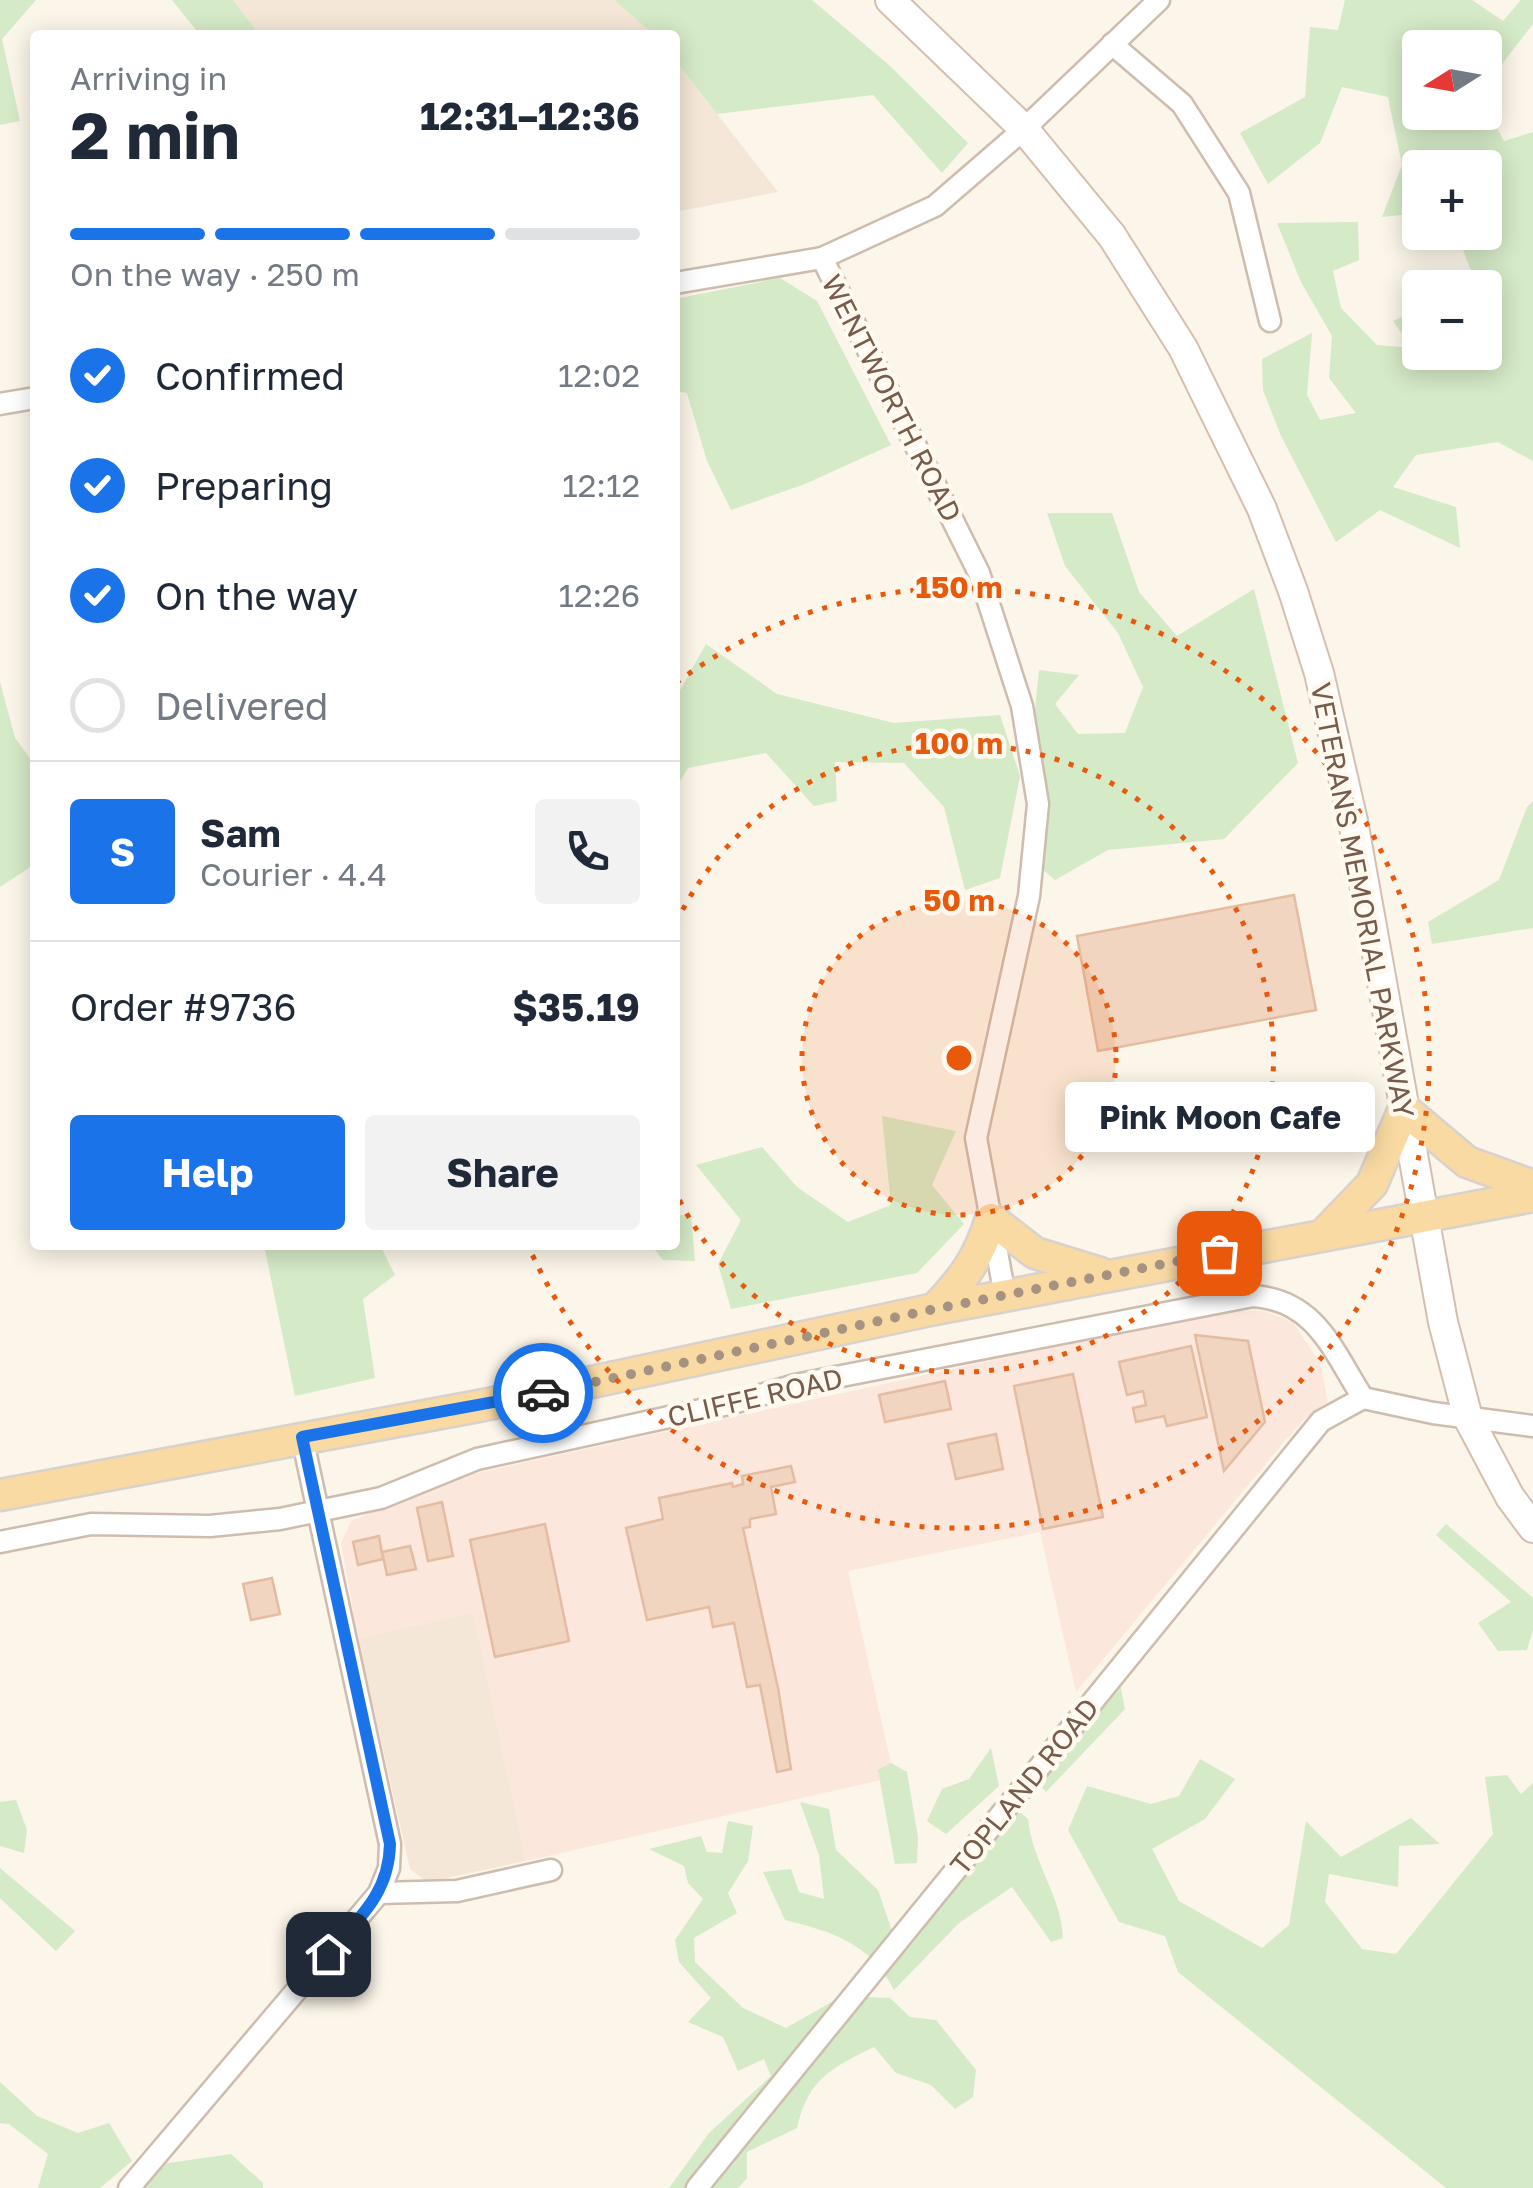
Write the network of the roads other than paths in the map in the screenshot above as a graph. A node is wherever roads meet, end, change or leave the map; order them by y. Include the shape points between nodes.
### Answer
1 (890, 0) edge
2 (1158, 0) edge
3 (1112, 44) junction
4 (1024, 129) junction
5 (822, 258) junction
6 (680, 282) edge
7 (1270, 321) dead end
8 (30, 399) edge
9 (0, 404) edge
10 (1404, 1109) junction
11 (1533, 1186) edge
12 (1533, 1196) edge
13 (1423, 1216) junction
14 (991, 1219) junction
15 (1324, 1234) junction
16 (1108, 1275) junction
17 (1006, 1296) junction
18 (935, 1309) junction
19 (1362, 1398) junction
20 (1468, 1418) junction
21 (1533, 1426) edge
22 (302, 1437) junction
23 (0, 1495) edge
24 (317, 1512) junction
25 (1533, 1528) edge
26 (0, 1542) edge
27 (551, 1870) dead end
28 (380, 1893) junction
29 (129, 2188) edge
30 (697, 2188) edge

1 - 4 main road, VETERANS MEMORIAL PARKWAY
2 - 3 street, WENTWORTH ROAD
3 - 4 street, WENTWORTH ROAD
3 - 7 street via 1182,104 1239,194
4 - 5 street, WENTWORTH ROAD via 935,206
4 - 10 main road, VETERANS MEMORIAL PARKWAY via 1112,236 1184,348 1294,590 1353,821
5 - 6 street, WENTWORTH ROAD
5 - 14 street, WENTWORTH ROAD via 979,573 1022,706 1038,804 1029,896 976,1138
8 - 9 street
10 - 11 main road via 1468,1162
10 - 13 main road, VETERANS MEMORIAL PARKWAY
10 - 15 main road via 1372,1184
12 - 13 main road
13 - 15 main road
13 - 20 main road, VETERANS MEMORIAL PARKWAY
14 - 16 main road via 1036,1253
14 - 17 street, WENTWORTH ROAD
14 - 18 main road via 964,1278
15 - 16 main road
16 - 17 main road
17 - 18 main road
18 - 22 main road via 484,1406
19 - 20 street
19 - 24 street, CLIFFE ROAD via 1304,1314 1282,1300 1253,1296 794,1385 478,1458 381,1498
19 - 30 street, TOPLAND ROAD via 1321,1421
20 - 21 street
20 - 25 main road, VETERANS MEMORIAL PARKWAY
22 - 23 main road
22 - 24 street
24 - 26 street, CLIFFE ROAD via 210,1526 91,1524
24 - 28 street via 390,1844
27 - 28 street via 458,1891
28 - 29 street

